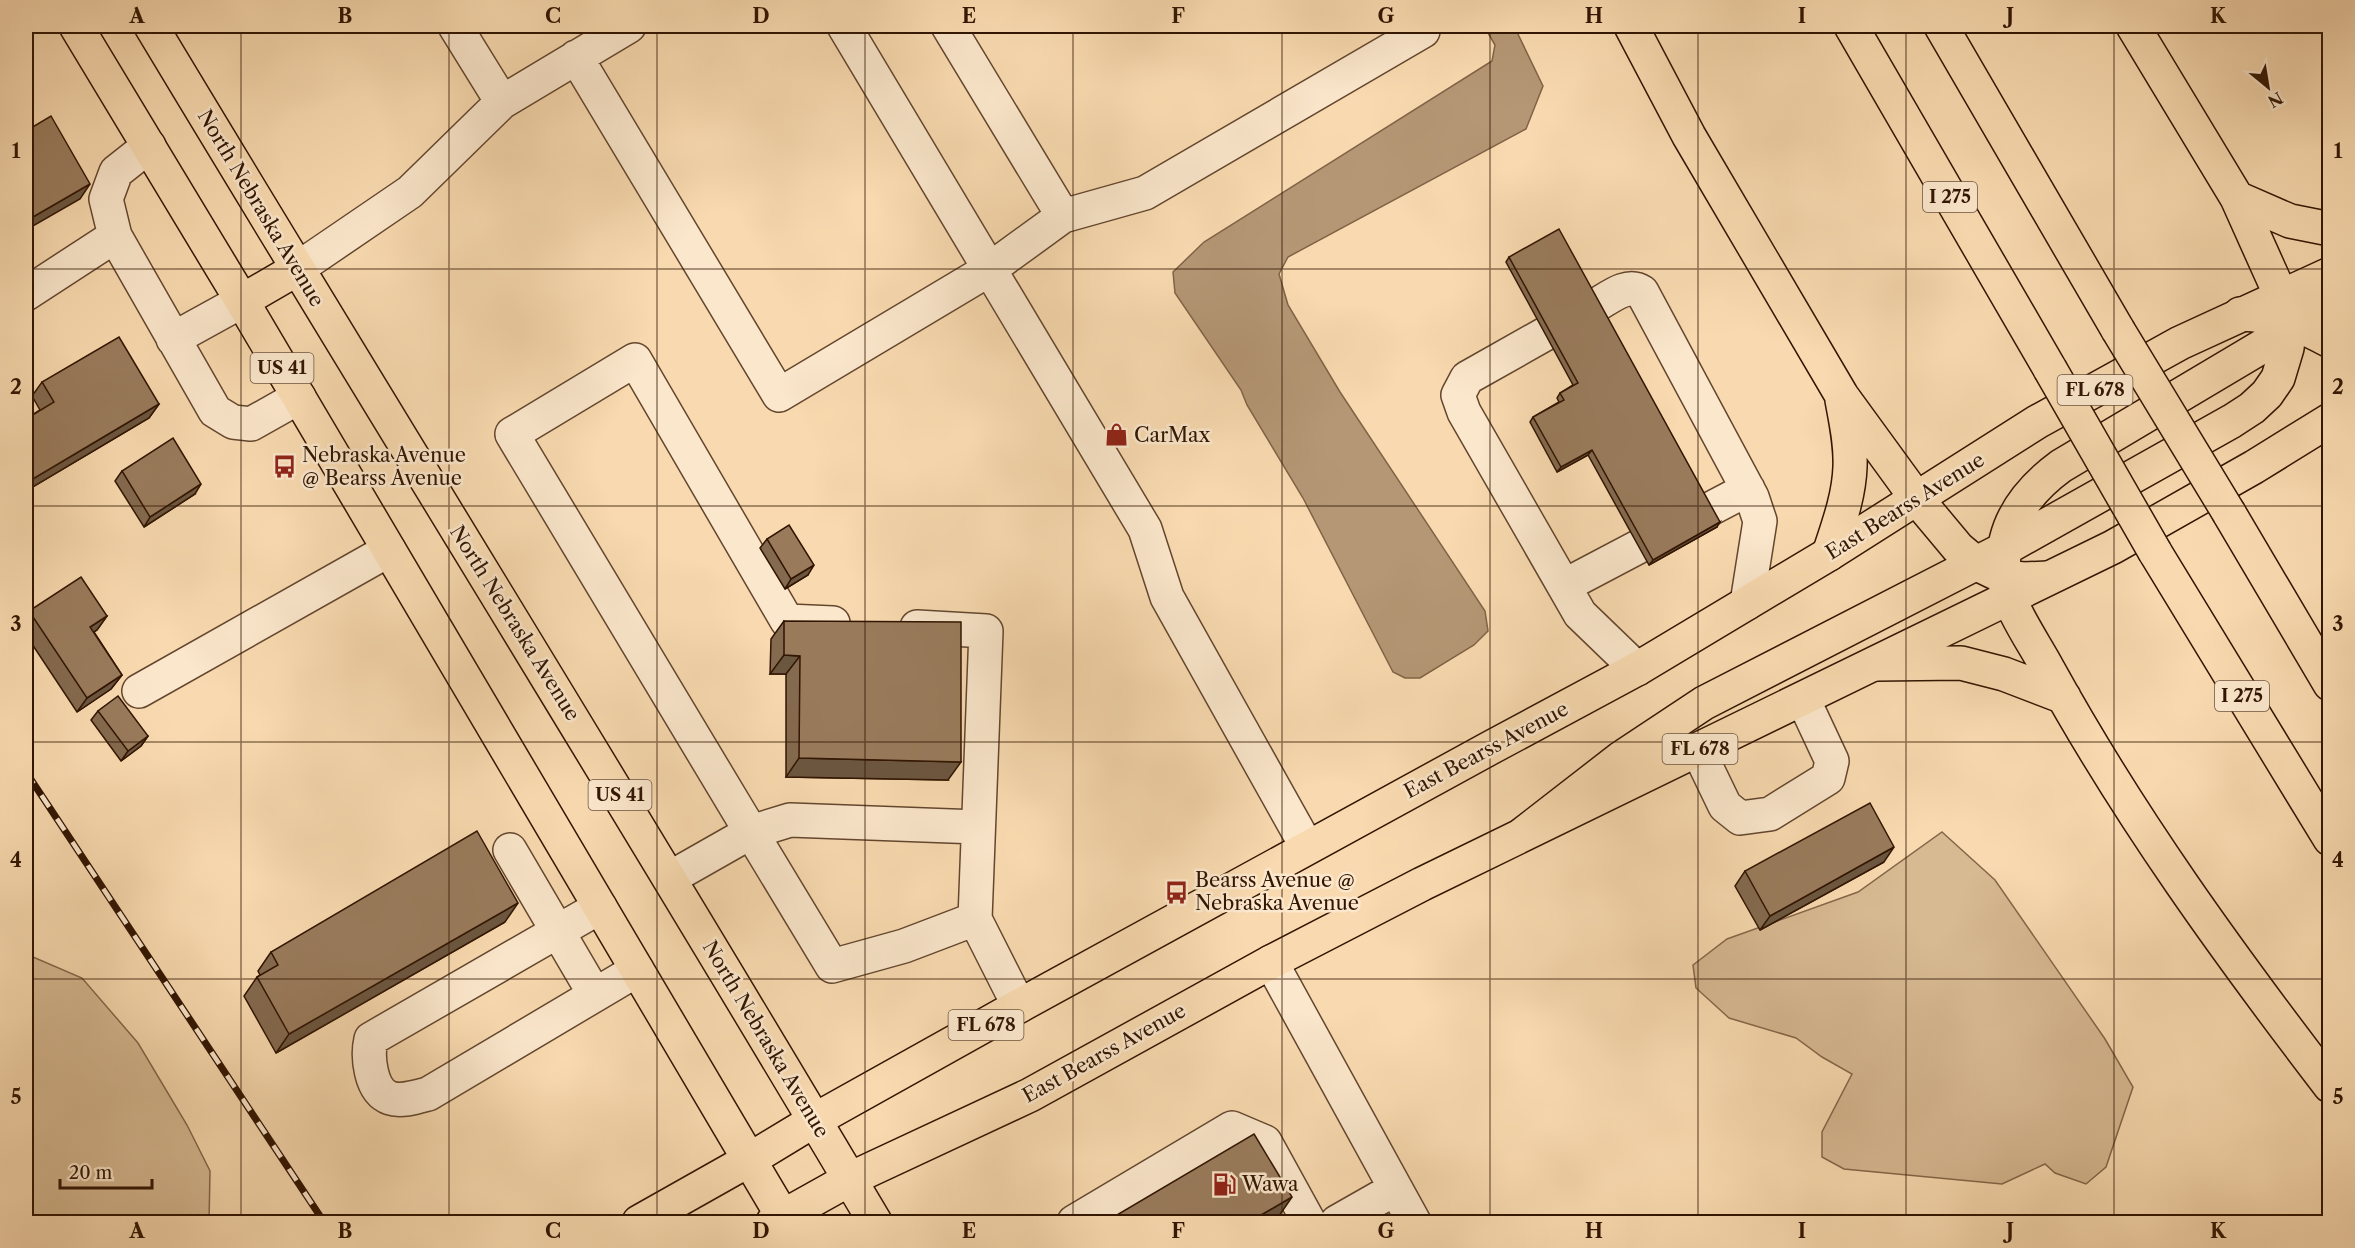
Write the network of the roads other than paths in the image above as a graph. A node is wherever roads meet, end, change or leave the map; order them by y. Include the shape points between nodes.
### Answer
1 (76, 26) edge
2 (151, 26) edge
3 (455, 26) edge
4 (629, 26) edge
5 (844, 26) edge
6 (948, 26) edge
7 (1420, 26) edge
8 (1631, 26) edge
9 (1851, 26) edge
10 (1941, 26) edge
11 (2133, 26) edge
12 (576, 57) junction
13 (502, 102) junction
14 (148, 146) junction
15 (2237, 198) junction
16 (1063, 216) junction
17 (2330, 229) edge
18 (115, 236) junction
19 (297, 269) junction
20 (990, 269) junction
21 (2330, 274) edge
22 (26, 294) edge
23 (242, 301) junction
24 (1595, 306) edge
25 (2330, 306) edge
26 (2289, 318) junction
27 (1545, 334) edge
28 (173, 339) junction
29 (2330, 341) edge
30 (1842, 396) junction
31 (299, 397) junction
32 (2330, 420) edge
33 (1748, 489) junction
34 (1917, 499) junction
35 (389, 550) junction
36 (1829, 554) junction
37 (1998, 572) junction
38 (1564, 586) junction
39 (1747, 603) junction
40 (857, 624) edge
41 (892, 626) edge
42 (1876, 664) junction
43 (1637, 669) junction
44 (2330, 684) edge
45 (139, 691) dead end
46 (2064, 697) junction
47 (1803, 699) junction
48 (1698, 750) junction
49 (978, 827) junction
50 (751, 832) junction
51 (1523, 834) junction
52 (2330, 839) edge
53 (1307, 847) junction
54 (510, 850) dead end
55 (670, 878) junction
56 (600, 907) junction
57 (975, 919) junction
58 (557, 932) junction
59 (1271, 962) junction
60 (638, 970) junction
61 (595, 996) junction
62 (1019, 1006) junction
63 (2330, 1086) edge
64 (815, 1120) junction
65 (749, 1160) junction
66 (850, 1179) junction
67 (1395, 1189) junction
68 (781, 1221) edge
69 (639, 1222) edge
70 (875, 1222) edge
71 (1074, 1222) edge
72 (1309, 1222) edge
73 (1337, 1222) edge
74 (1414, 1222) edge

1 - 14 main road, US 41
2 - 19 main road, North Nebraska Avenue / US 41
3 - 13 lane
4 - 12 lane
5 - 20 lane
6 - 16 lane
7 - 16 lane via 1423,31 1145,193
8 - 30 main road via 1689,136
9 - 52 main road, I 275, bridge via 2155,552
10 - 44 main road, bridge
11 - 15 main road
12 - 13 lane
12 - 20 lane via 779,395
13 - 19 lane via 410,192
14 - 18 lane via 116,172 106,199
14 - 23 main road, US 41
15 - 17 main road via 2290,221
15 - 26 main road
16 - 20 lane
18 - 22 lane
18 - 28 lane
19 - 23 main road
19 - 55 main road, North Nebraska Avenue / US 41
20 - 53 lane via 1145,529 1167,597
21 - 26 main road, East Bearss Avenue / FL 678
23 - 28 lane
23 - 31 main road, US 41
24 - 33 lane via 1628,288 1642,292
25 - 26 main road
26 - 29 main road
26 - 34 main road, East Bearss Avenue / FL 678 via 2240,314 2180,343 2037,422
26 - 37 main road via 2042,480 2012,520
26 - 37 main road via 2284,362 2278,378 2252,408
27 - 38 lane via 1467,378 1458,394 1464,412
28 - 31 lane via 215,411 233,422 251,424
30 - 34 main road
30 - 36 main road via 1850,467 1844,506
31 - 35 main road, US 41
32 - 37 main road via 2133,536 2048,578 2024,579
33 - 38 lane
33 - 39 lane via 1760,521
34 - 36 main road, East Bearss Avenue / FL 678
34 - 37 main road via 1958,548
35 - 45 lane
35 - 56 main road, US 41
36 - 39 main road, East Bearss Avenue / FL 678
37 - 42 main road, East Bearss Avenue / FL 678
37 - 46 main road
37 - 51 main road via 1704,703 1621,758
38 - 43 lane via 1580,614
39 - 43 main road, East Bearss Avenue / FL 678
40 - 50 lane via 787,621 635,360 512,434
41 - 49 lane via 986,631
42 - 46 main road via 1961,663
42 - 47 main road, East Bearss Avenue / FL 678
43 - 53 main road, East Bearss Avenue / FL 678
46 - 63 main road via 2180,883
47 - 48 main road, East Bearss Avenue / FL 678
47 - 48 lane via 1832,761 1828,778 1770,814 1740,818 1725,807
48 - 51 main road, East Bearss Avenue / FL 678
49 - 50 lane via 790,820
49 - 57 lane
50 - 55 lane
50 - 57 lane via 832,966 904,946
51 - 59 main road, East Bearss Avenue / FL 678
53 - 62 main road, East Bearss Avenue / FL 678
54 - 58 lane
55 - 64 main road, North Nebraska Avenue / US 41
56 - 58 lane
56 - 60 main road, US 41
57 - 62 lane
58 - 61 lane
58 - 61 lane via 371,1039 369,1070 382,1092 390,1098 406,1099 428,1094
59 - 66 main road, East Bearss Avenue / FL 678 via 1030,1095
59 - 67 lane
60 - 61 lane
60 - 65 main road, US 41
62 - 64 main road, East Bearss Avenue / FL 678
64 - 65 main road, East Bearss Avenue / FL 678
64 - 66 main road, North Nebraska Avenue / US 41
65 - 68 main road, US 41
65 - 69 main road, East Bearss Avenue
66 - 68 main road, East Bearss Avenue / FL 678
66 - 70 main road, North Nebraska Avenue / US 41
67 - 73 lane
67 - 74 lane
71 - 72 lane via 1232,1128 1265,1142

